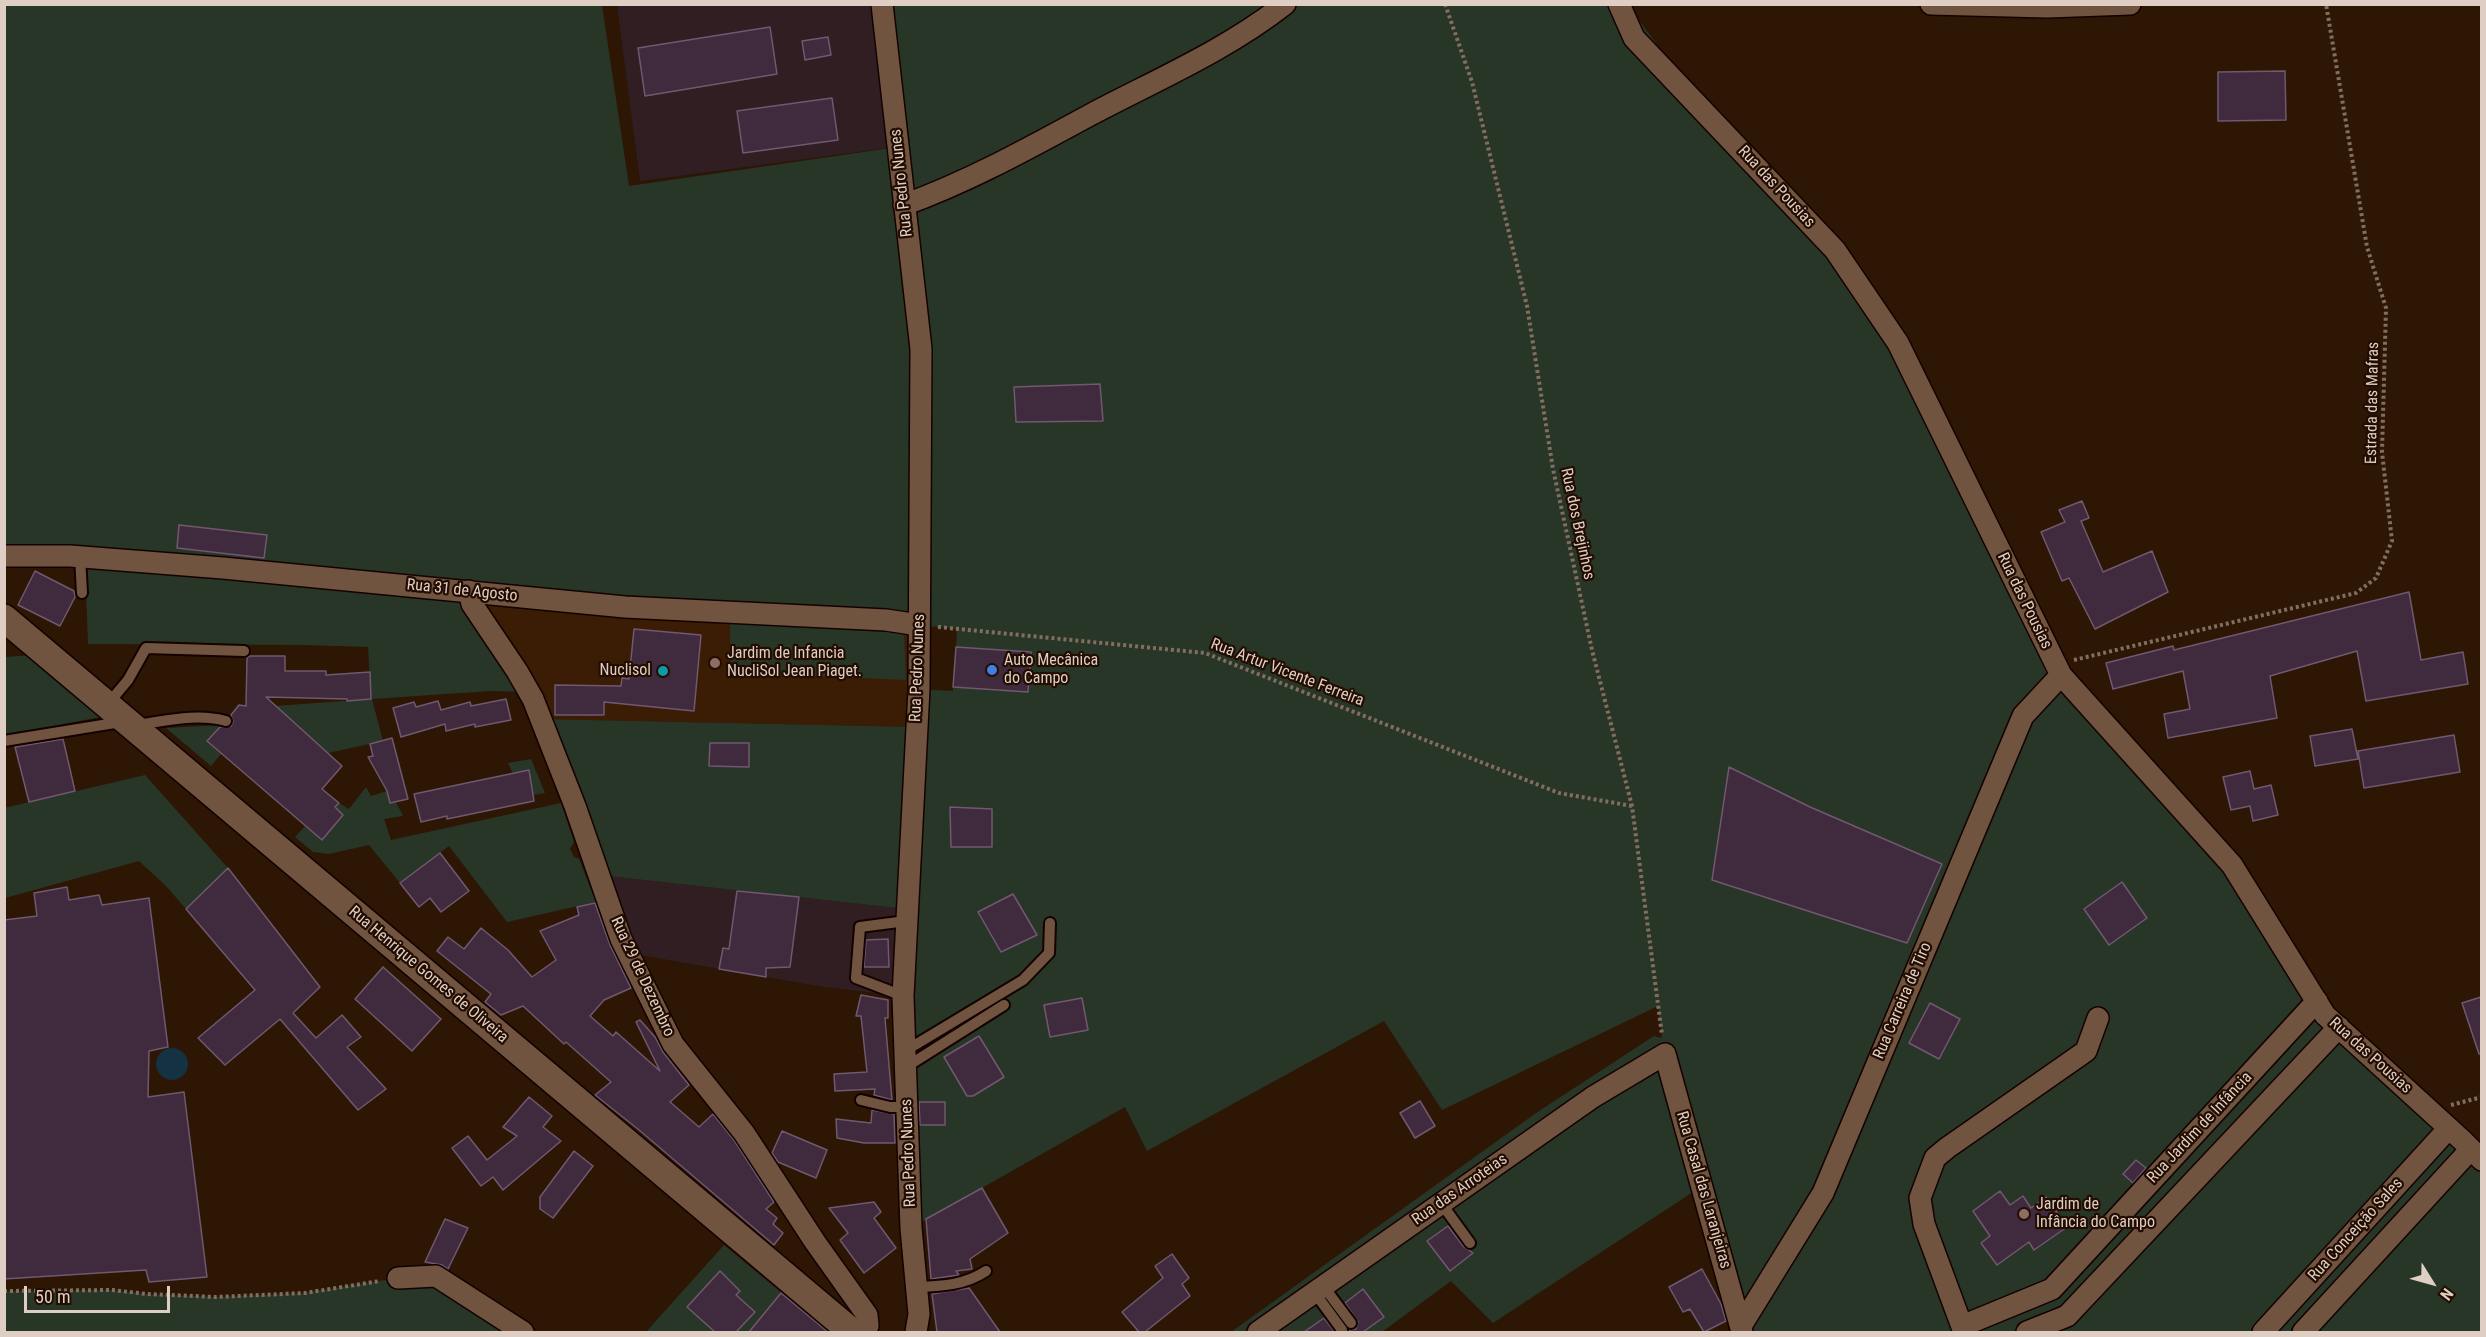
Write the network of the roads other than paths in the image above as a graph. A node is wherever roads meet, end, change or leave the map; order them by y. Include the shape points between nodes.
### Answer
1 (882, 4) edge
2 (1285, 4) edge
3 (1619, 4) edge
4 (1931, 4) edge
5 (2130, 4) edge
6 (904, 205) junction
7 (4, 556) edge
8 (80, 557) junction
9 (469, 591) junction
10 (82, 593) dead end
11 (4, 618) edge
12 (919, 625) junction
13 (244, 651) dead end
14 (2061, 675) junction
15 (123, 717) junction
16 (226, 720) dead end
17 (4, 741) edge
18 (906, 921) junction
19 (1050, 923) dead end
20 (903, 996) junction
21 (2317, 1001) junction
22 (1004, 1005) dead end
23 (2098, 1018) dead end
24 (2338, 1027) junction
25 (1665, 1054) joint
26 (905, 1059) junction
27 (861, 1100) dead end
28 (907, 1107) junction
29 (2449, 1128) junction
30 (2476, 1155) edge
31 (1441, 1203) junction
32 (1470, 1243) dead end
33 (986, 1271) dead end
34 (398, 1278) road end
35 (918, 1287) junction
36 (1319, 1290) junction
37 (1346, 1326) dead end
38 (1742, 1329) edge
39 (1963, 1329) edge
40 (523, 1332) edge
41 (852, 1332) edge
42 (864, 1332) edge
43 (916, 1332) edge
44 (1258, 1332) edge
45 (2027, 1332) edge
46 (2263, 1332) edge
47 (2303, 1332) edge

1 - 6 street, Rua Pedro Nunes
2 - 6 street via 1219,49 1170,76 1013,158
3 - 14 street, Rua das Pousias via 1634,38 1835,250 1898,343
4 - 5 street
6 - 12 street, Rua Pedro Nunes via 921,349
7 - 8 street, Rua 31 de Agosto
8 - 9 street, Rua 31 de Agosto
8 - 10 lane
9 - 12 street, Rua 31 de Agosto via 625,607
9 - 42 street, Rua 29 de Dezembro via 472,604 533,699 621,939 673,1044 744,1132 867,1315
11 - 15 street, Rua Henrique Gomes de Oliveira
12 - 18 street, Rua Pedro Nunes
13 - 15 lane via 146,648 128,680
14 - 21 street, Rua das Pousias via 2232,865
14 - 38 street, Rua Carreira de Tiro via 2023,717 1822,1193
15 - 16 lane via 210,716
15 - 17 lane
15 - 41 street, Rua Henrique Gomes de Oliveira
18 - 20 street, Rua Pedro Nunes
18 - 20 lane via 860,927 856,978
19 - 26 lane via 1049,953 1023,980
20 - 26 street, Rua Pedro Nunes
21 - 24 street, Rua das Pousias
21 - 39 street, Rua Jardim de Infância via 2052,1290
22 - 26 lane
23 - 39 street, Rua Jardim de Infância via 2086,1051 1947,1148 1935,1158 1928,1173 1920,1198 1924,1224
24 - 29 street, Rua das Pousias
24 - 45 street, Rua Jardim de Infância via 2067,1316
25 - 31 street, Rua das Arroteias via 1593,1097
25 - 38 street, Rua Casal das Laranjeiras
26 - 28 street, Rua Pedro Nunes
27 - 28 lane
28 - 35 street, Rua Pedro Nunes via 911,1228
29 - 30 street, Rua das Pousias
29 - 46 street, Rua Conceição Sales
30 - 47 street, Rua Conceição Sales
31 - 32 lane
31 - 36 street, Rua das Arroteias
33 - 35 lane via 971,1281
34 - 40 street via 436,1276
35 - 43 street, Rua Pedro Nunes
36 - 37 lane
36 - 44 street, Rua das Arroteias

